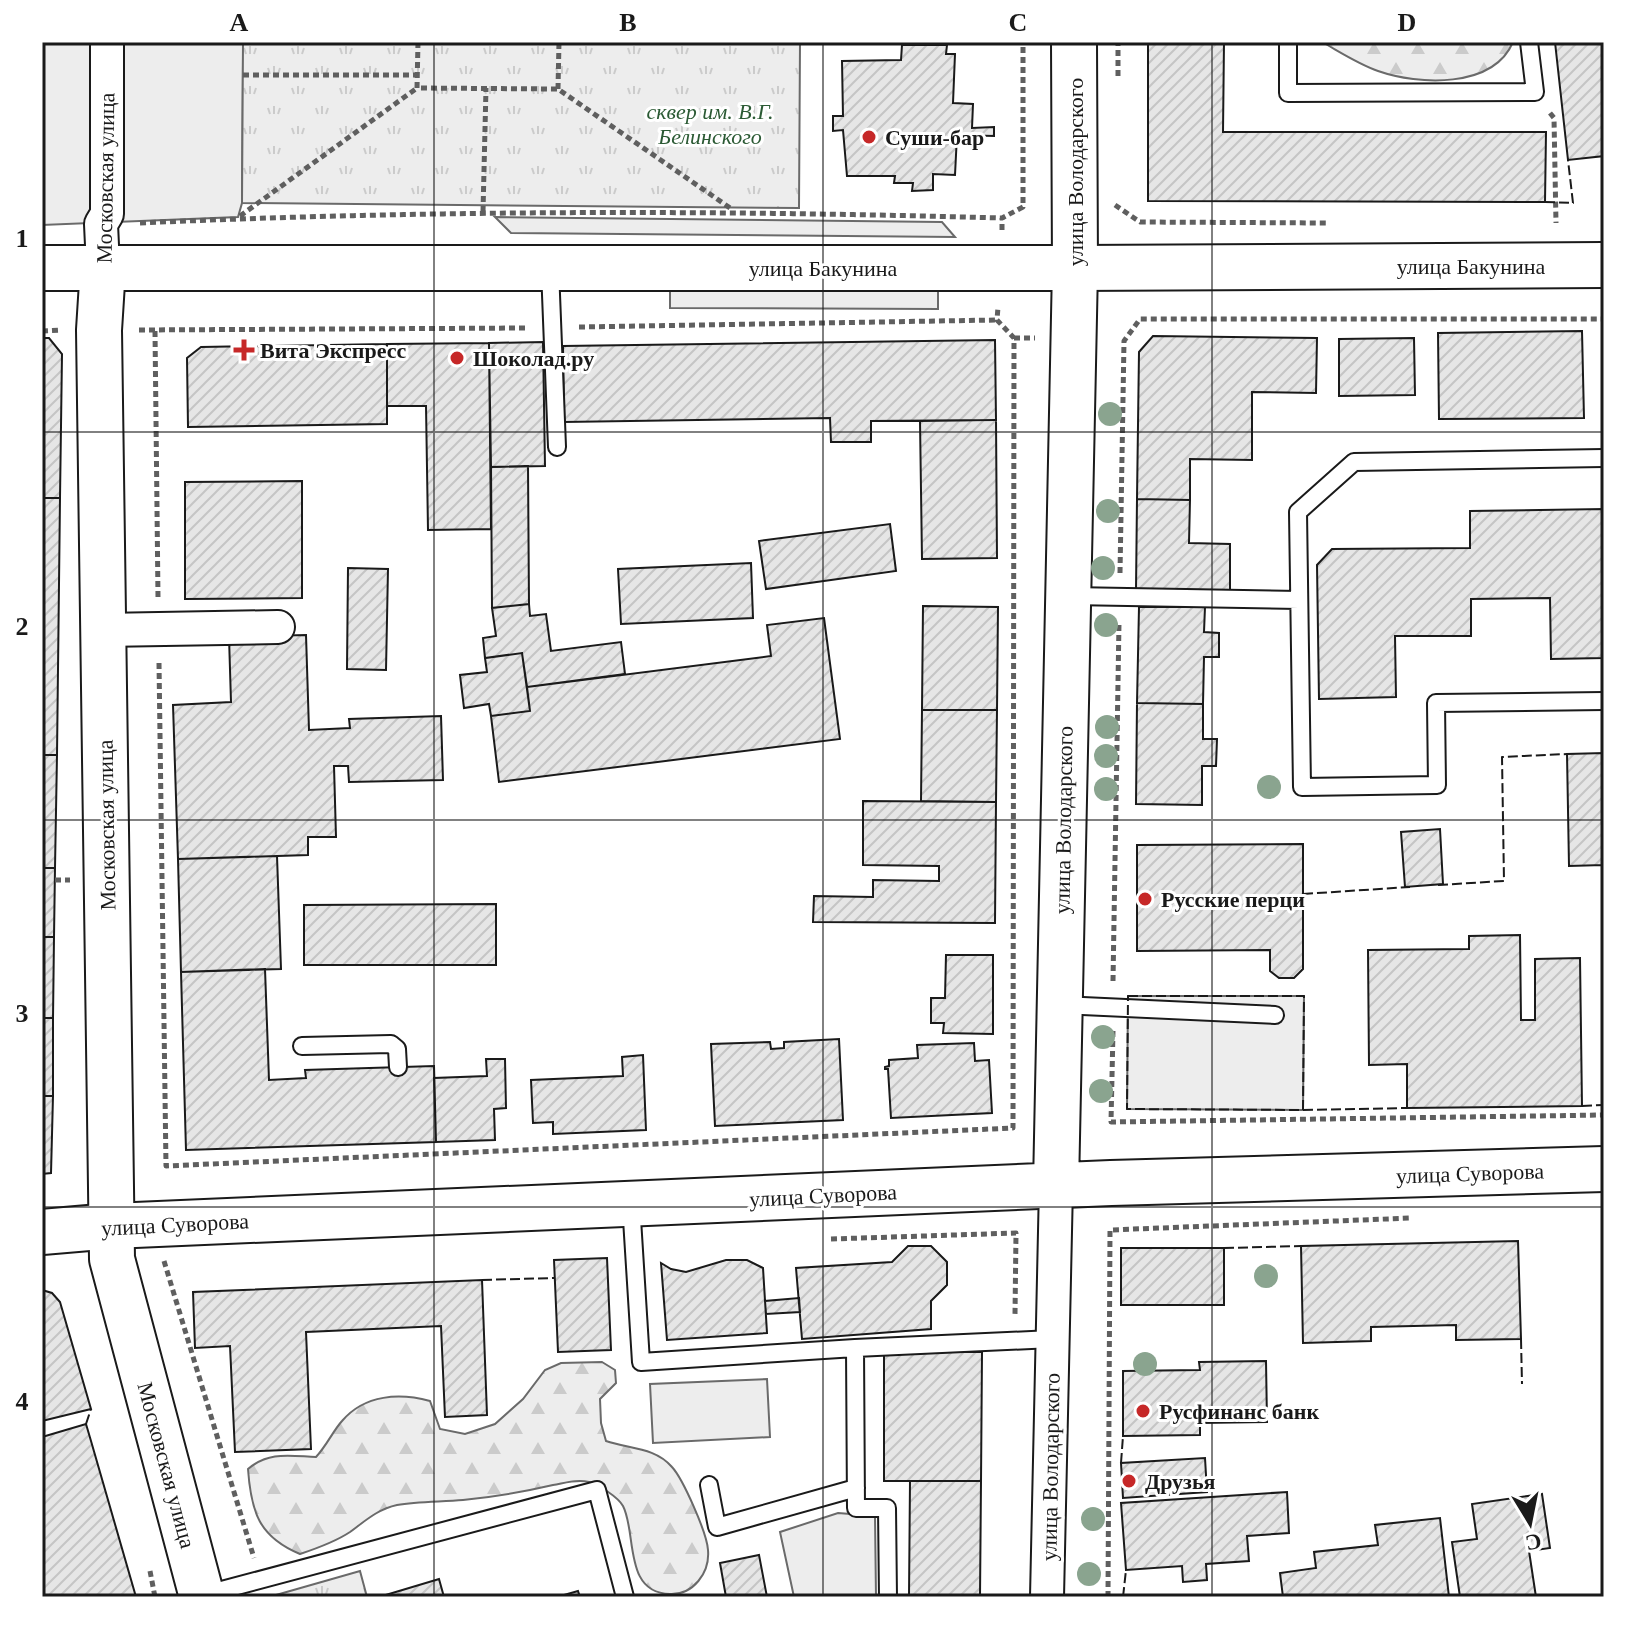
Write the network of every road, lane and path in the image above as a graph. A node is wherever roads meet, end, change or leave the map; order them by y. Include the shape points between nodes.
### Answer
1 (107, 42) edge
2 (418, 42) edge
3 (559, 42) edge
4 (1023, 42) edge
5 (1074, 42) edge
6 (1288, 42) edge
7 (1529, 42) edge
8 (243, 75) dead end
9 (417, 75) junction
10 (417, 88) junction
11 (486, 88) junction
12 (558, 89) junction
13 (1535, 92) junction
14 (1117, 205) dead end
15 (735, 211) junction
16 (483, 212) junction
17 (238, 217) junction
18 (1332, 223) dead end
19 (1568, 223) dead end
20 (101, 224) junction
21 (1604, 265) edge
22 (103, 267) junction
23 (42, 268) edge
24 (550, 268) junction
25 (1075, 268) junction
26 (1604, 319) edge
27 (552, 328) junction
28 (99, 330) junction
29 (42, 331) edge
30 (155, 331) junction
31 (557, 447) dead end
32 (1604, 458) edge
33 (1068, 596) junction
34 (1120, 597) junction
35 (1299, 600) junction
36 (278, 627) dead end
37 (159, 629) junction
38 (103, 630) junction
39 (1604, 701) edge
40 (1059, 1005) junction
41 (1113, 1008) junction
42 (1275, 1015) dead end
43 (302, 1046) dead end
44 (398, 1067) dead end
45 (1604, 1115) edge
46 (1604, 1169) edge
47 (1056, 1186) junction
48 (631, 1203) junction
49 (1413, 1218) dead end
50 (112, 1226) junction
51 (42, 1232) edge
52 (163, 1259) dead end
53 (1052, 1339) junction
54 (855, 1348) junction
55 (709, 1485) dead end
56 (856, 1488) junction
57 (261, 1580) junction
58 (202, 1596) edge
59 (625, 1597) edge
60 (888, 1597) edge
61 (1047, 1597) edge
62 (1108, 1597) edge

1 - 20 street, Московская улица via 107,214
2 - 9 path
3 - 12 path
4 - 15 path via 1023,207 1002,218
5 - 25 main road, улица Володарского
6 - 13 lane via 1288,93
7 - 13 lane
8 - 9 path
9 - 10 path
10 - 11 path
10 - 17 path
11 - 12 path
11 - 16 path
12 - 15 path
13 - 19 path via 1554,118 1556,223
14 - 18 path via 1140,222
15 - 16 path
16 - 17 path
17 - 20 path
20 - 22 street, Московская улица
21 - 25 main road, улица Бакунина
22 - 23 main road, улица Бакунина
22 - 24 main road, улица Бакунина
22 - 28 main road, Московская улица
24 - 25 main road, улица Бакунина
24 - 27 lane
25 - 33 main road, улица Володарского
26 - 34 path via 1140,319 1124,341
27 - 30 path
27 - 31 lane
27 - 37 path via 997,320 1014,338 1013,1128 166,1166
28 - 29 path
28 - 30 path
28 - 38 main road, Московская улица
30 - 37 path
32 - 35 lane via 1354,462 1298,512
33 - 34 lane
33 - 40 main road, улица Володарского
34 - 35 lane
34 - 41 path
35 - 39 lane via 1302,787 1437,785 1436,703
36 - 37 street
37 - 38 street
38 - 50 main road, Московская улица
40 - 41 lane
40 - 47 main road, улица Володарского
41 - 42 lane
41 - 45 path via 1111,1122
43 - 44 lane via 391,1044 397,1049
46 - 47 main road, улица Суворова
47 - 48 main road, улица Суворова
47 - 53 street, улица Володарского
48 - 50 main road, улица Суворова
48 - 54 lane via 641,1362
49 - 62 path via 1110,1230
50 - 51 main road, улица Суворова
50 - 58 main road, Московская улица via 112,1259
52 - 57 path
53 - 54 lane
53 - 61 street, улица Володарского
54 - 56 lane
55 - 56 lane via 717,1527
56 - 60 lane via 856,1508 887,1508
57 - 58 lane
57 - 59 lane via 597,1490

